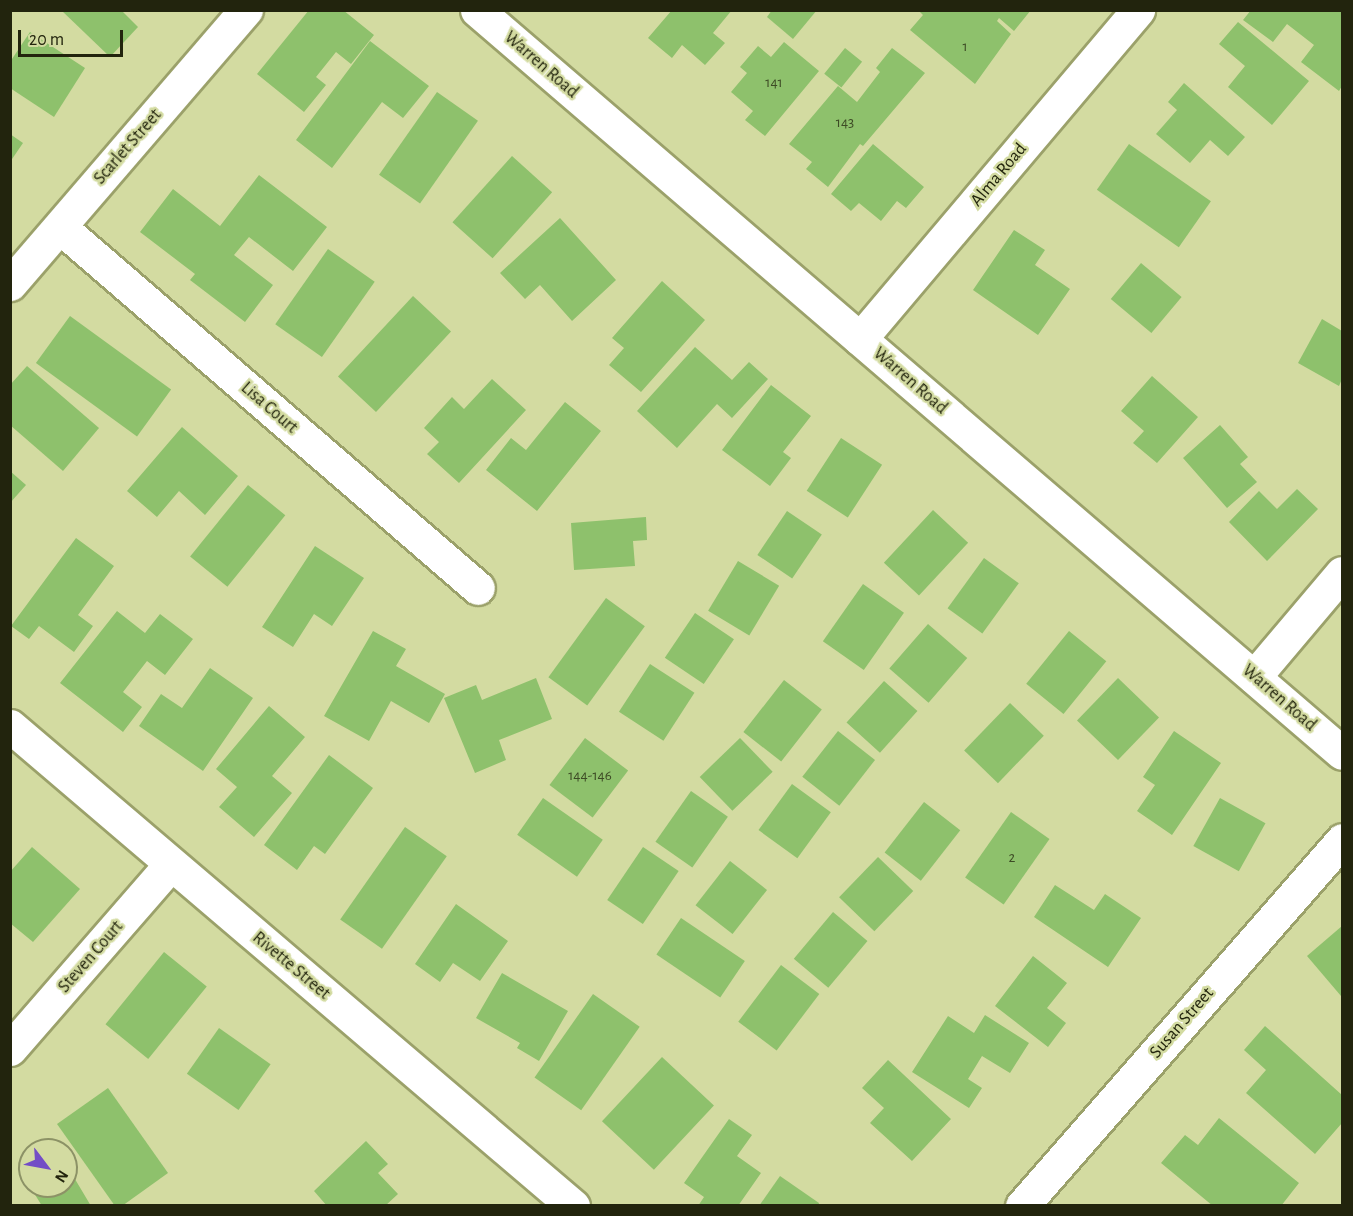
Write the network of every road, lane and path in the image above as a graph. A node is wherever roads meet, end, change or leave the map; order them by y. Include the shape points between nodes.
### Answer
1 (246, 10) edge
2 (477, 10) edge
3 (1138, 10) edge
4 (60, 227) junction
5 (10, 284) edge
6 (860, 339) junction
7 (1342, 573) edge
8 (478, 588) dead end
9 (1254, 677) junction
10 (10, 726) edge
11 (1342, 753) edge
12 (1342, 840) edge
13 (171, 864) junction
14 (10, 1049) edge
15 (573, 1206) edge
16 (1022, 1206) edge

1 - 4 street, Scarlet Street
2 - 6 street, Warren Road
3 - 6 street, Alma Road
4 - 5 street, Scarlet Street
4 - 8 street, Lisa Court
6 - 9 street, Warren Road
7 - 9 street
9 - 11 street, Warren Road
10 - 13 street, Rivette Street
12 - 16 street, Susan Street
13 - 14 street, Steven Court
13 - 15 street, Rivette Street

